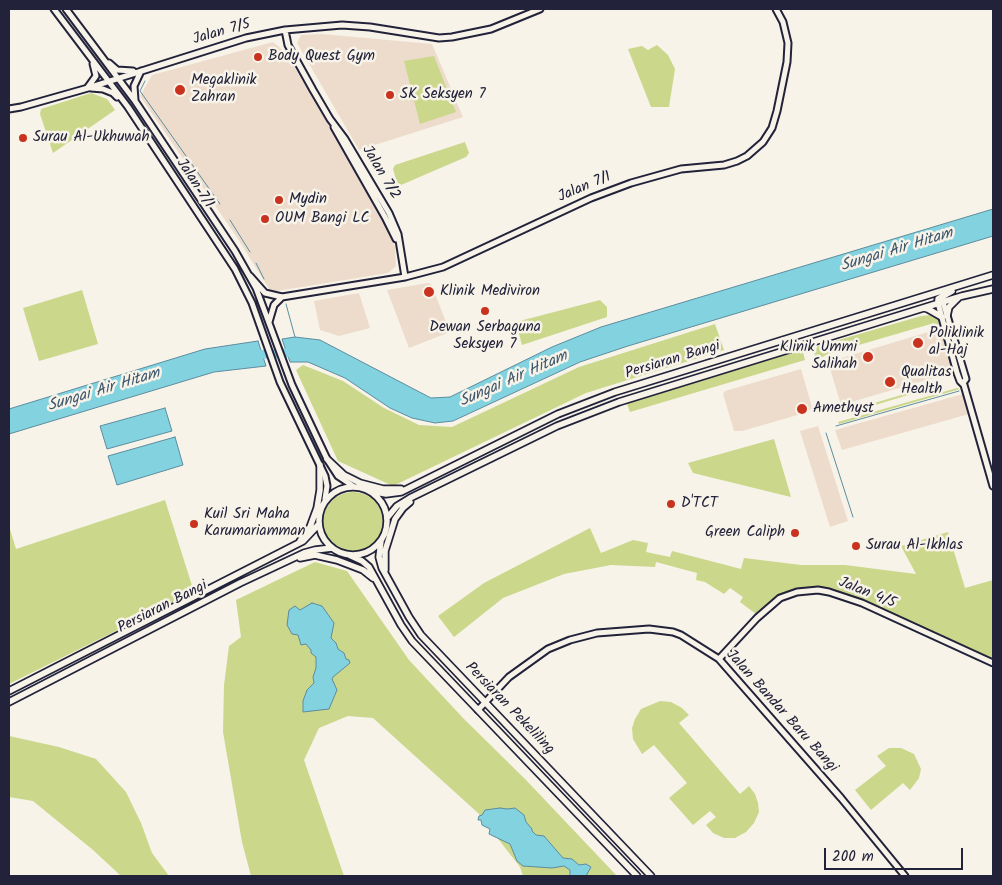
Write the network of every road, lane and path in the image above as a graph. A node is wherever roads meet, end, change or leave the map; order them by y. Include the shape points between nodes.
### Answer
1 (54, 9) edge
2 (66, 9) edge
3 (540, 9) edge
4 (776, 9) edge
5 (285, 30) junction
6 (99, 54) junction
7 (91, 59) junction
8 (142, 70) junction
9 (117, 78) junction
10 (108, 81) junction
11 (88, 88) junction
12 (135, 101) junction
13 (128, 107) junction
14 (9, 109) edge
15 (993, 275) edge
16 (250, 276) junction
17 (404, 277) junction
18 (993, 279) edge
19 (993, 289) edge
20 (962, 296) junction
21 (282, 297) junction
22 (940, 301) junction
23 (922, 308) junction
24 (871, 312) junction
25 (944, 316) junction
26 (269, 323) junction
27 (328, 458) junction
28 (320, 465) junction
29 (353, 486) junction
30 (993, 486) edge
31 (410, 488) junction
32 (371, 491) junction
33 (424, 492) junction
34 (325, 499) junction
35 (387, 518) junction
36 (318, 525) junction
37 (381, 541) junction
38 (296, 544) junction
39 (332, 548) junction
40 (349, 555) junction
41 (290, 560) junction
42 (385, 574) junction
43 (378, 584) junction
44 (718, 659) junction
45 (993, 663) edge
46 (9, 691) edge
47 (9, 702) edge
48 (485, 702) junction
49 (478, 710) junction
50 (637, 876) edge
51 (650, 876) edge
52 (905, 876) edge

1 - 7 street, Jalan 7/1
2 - 6 street
3 - 5 street, Jalan 7/5 via 491,29 452,37 342,25
4 - 17 street, Jalan 7/1 via 787,37 787,62 772,128 763,142 747,156 724,165 681,169 631,183 591,198 443,267
5 - 8 street, Jalan 7/5 via 246,38
5 - 17 street, Jalan 7/2 via 293,55 386,217 399,244
6 - 8 street via 117,70
6 - 9 street, Jalan 7/1
7 - 10 street, Jalan 7/1
7 - 11 street via 96,76
8 - 9 street, Jalan 7/5
8 - 12 street via 134,86
9 - 10 street, Jalan 7/5
9 - 12 street, Jalan 7/1
10 - 11 street, Jalan 7/5
10 - 13 street, Jalan 7/1
11 - 13 street via 107,90
11 - 14 street, Jalan 7/5
12 - 16 street, Jalan 7/1
13 - 28 street, Jalan 7/1 via 235,269 252,303 293,411
15 - 24 main road, Persiaran Bangi
16 - 21 street, Jalan 7/1 via 265,293
16 - 26 street, Jalan 7/1
17 - 21 street, Jalan 7/1
18 - 22 main road via 946,293
19 - 20 main road, Persiaran Bangi
20 - 22 main road, Persiaran Bangi
20 - 25 main road via 952,303
21 - 26 street via 274,305
22 - 23 main road, Persiaran Bangi
22 - 24 main road via 931,297 880,313
22 - 25 street
23 - 25 main road
23 - 33 main road, Persiaran Bangi via 619,402 557,426
24 - 31 main road, Persiaran Bangi via 615,392 558,414
25 - 30 street via 966,379 963,383
26 - 27 street, Jalan 7/1 via 296,394
27 - 29 street, Jalan 7/1 via 338,476
27 - 31 main road via 344,474 360,483 383,489
28 - 34 street, Jalan 7/1 via 326,483
28 - 38 main road via 317,508 310,527
29 - 32 main road
29 - 34 main road via 340,489
31 - 32 main road, Persiaran Bangi via 390,494
32 - 35 main road via 384,505
33 - 35 main road, Persiaran Bangi via 397,506
33 - 42 main road via 402,508 395,520 385,551
34 - 36 main road
35 - 37 main road
36 - 38 main road, Persiaran Bangi via 306,539
36 - 39 main road via 324,540
37 - 40 main road via 367,552
37 - 42 main road, Persiaran Pekeliling via 379,560
38 - 46 main road, Persiaran Bangi
39 - 40 main road
39 - 41 main road, Persiaran Bangi via 311,551
40 - 43 main road, Persiaran Pekeliling via 367,565
41 - 43 main road via 322,556 356,567
41 - 47 main road, Persiaran Bangi
42 - 48 main road, Persiaran Pekeliling via 421,636
43 - 49 main road, Persiaran Pekeliling via 412,641
44 - 45 street, Jalan 4/5 via 780,598 818,590 862,603
44 - 48 street, Jalan Bandar Baru Bangi via 693,641 673,632 649,628 598,633 548,649 509,677
44 - 52 street, Jalan Bandar Baru Bangi
48 - 49 street, Jalan Bandar Baru Bangi
48 - 51 main road, Persiaran Pekeliling
49 - 50 main road, Persiaran Pekeliling

